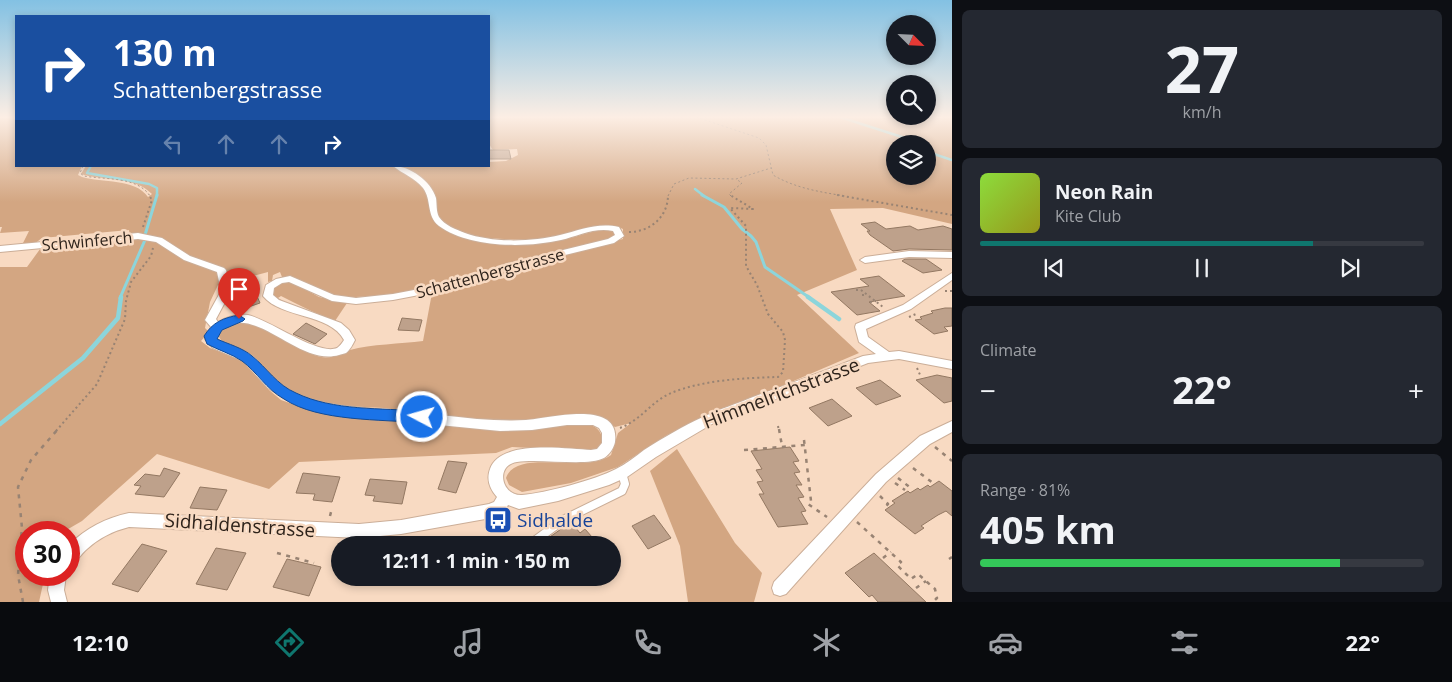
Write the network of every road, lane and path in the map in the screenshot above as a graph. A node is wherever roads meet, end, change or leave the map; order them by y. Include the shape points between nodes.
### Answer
1 (766, 145) edge
2 (83, 167) edge
3 (398, 167) edge
4 (771, 168) junction
5 (736, 179) junction
6 (952, 215) edge
7 (619, 232) junction
8 (145, 235) junction
9 (0, 249) edge
10 (952, 255) edge
11 (866, 260) dead end
12 (952, 276) edge
13 (856, 290) dead end
14 (867, 294) junction
15 (862, 295) dead end
16 (876, 301) junction
17 (870, 302) dead end
18 (881, 305) dead end
19 (217, 327) junction
20 (885, 355) junction
21 (952, 365) edge
22 (778, 426) dead end
23 (952, 426) edge
24 (608, 432) junction
25 (804, 440) dead end
26 (805, 445) junction
27 (782, 446) junction
28 (936, 448) dead end
29 (744, 450) dead end
30 (902, 459) junction
31 (952, 461) edge
32 (889, 471) junction
33 (622, 473) junction
34 (933, 483) dead end
35 (912, 489) dead end
36 (505, 498) junction
37 (821, 513) dead end
38 (20, 521) edge
39 (860, 525) dead end
40 (541, 536) edge
41 (80, 547) edge
42 (277, 552) dead end
43 (891, 552) junction
44 (883, 558) dead end
45 (314, 563) dead end
46 (926, 581) junction
47 (20, 586) edge
48 (57, 586) edge
49 (780, 588) dead end
50 (916, 588) dead end
51 (934, 601) edge
52 (23, 602) edge
53 (59, 602) edge

1 - 4 path
2 - 8 path via 80,173 84,176 136,185 149,192 152,200
3 - 7 street, Schattenbergstrasse via 427,188 438,221 462,235 492,240 540,241 600,227 610,227
4 - 5 path
4 - 6 path via 773,175 785,182 813,190
5 - 7 path via 689,178 674,184 668,195 668,206 652,226 641,232
5 - 24 path via 742,183 730,194 732,198 753,209 730,208 746,226 746,266 758,285 768,314 785,340 783,372 778,377 733,378 671,393 636,422
7 - 19 street, Schattenbergstrasse via 619,237 611,241 509,266 468,282 393,298 356,301 332,298 290,280 275,282 269,287 268,296 276,303 334,325 348,334 348,346 336,353 318,352 249,319 233,319
8 - 9 street, Schwinferch
8 - 19 street, Schwinferch via 187,258 221,270 226,291 210,320
8 - 38 path via 154,244 151,256 131,282 125,319 100,378 90,394 30,460 22,474 18,487
10 - 11 street via 909,254
12 - 20 street via 907,307 860,327 863,338
13 - 14 path
14 - 15 path
14 - 16 path
16 - 17 path
16 - 18 path
19 - 24 street via 210,336 214,344 247,358 284,393 318,407 500,426 585,418 597,422
20 - 21 street, Himmelrichstrasse via 912,356
20 - 33 street, Himmelrichstrasse via 708,420 651,452
22 - 27 path
23 - 30 street via 925,440
24 - 36 street via 608,446 595,455 530,454 504,459 497,467 495,479
25 - 26 path
26 - 27 path
26 - 37 path via 811,500 808,504
27 - 29 path
28 - 31 path
30 - 32 street
30 - 34 path
32 - 35 path
32 - 49 street
33 - 36 street, Himmelrichstrasse via 542,498 519,502
33 - 40 lane via 625,484 622,491 563,520
36 - 41 street, Sidhaldenstrasse via 499,507 490,511 359,531 130,520 109,525
39 - 43 path
42 - 45 path
43 - 44 path
43 - 46 path via 901,562 897,565 911,579 918,574
46 - 50 path
46 - 51 path via 935,589 937,598
47 - 52 path
48 - 53 street

